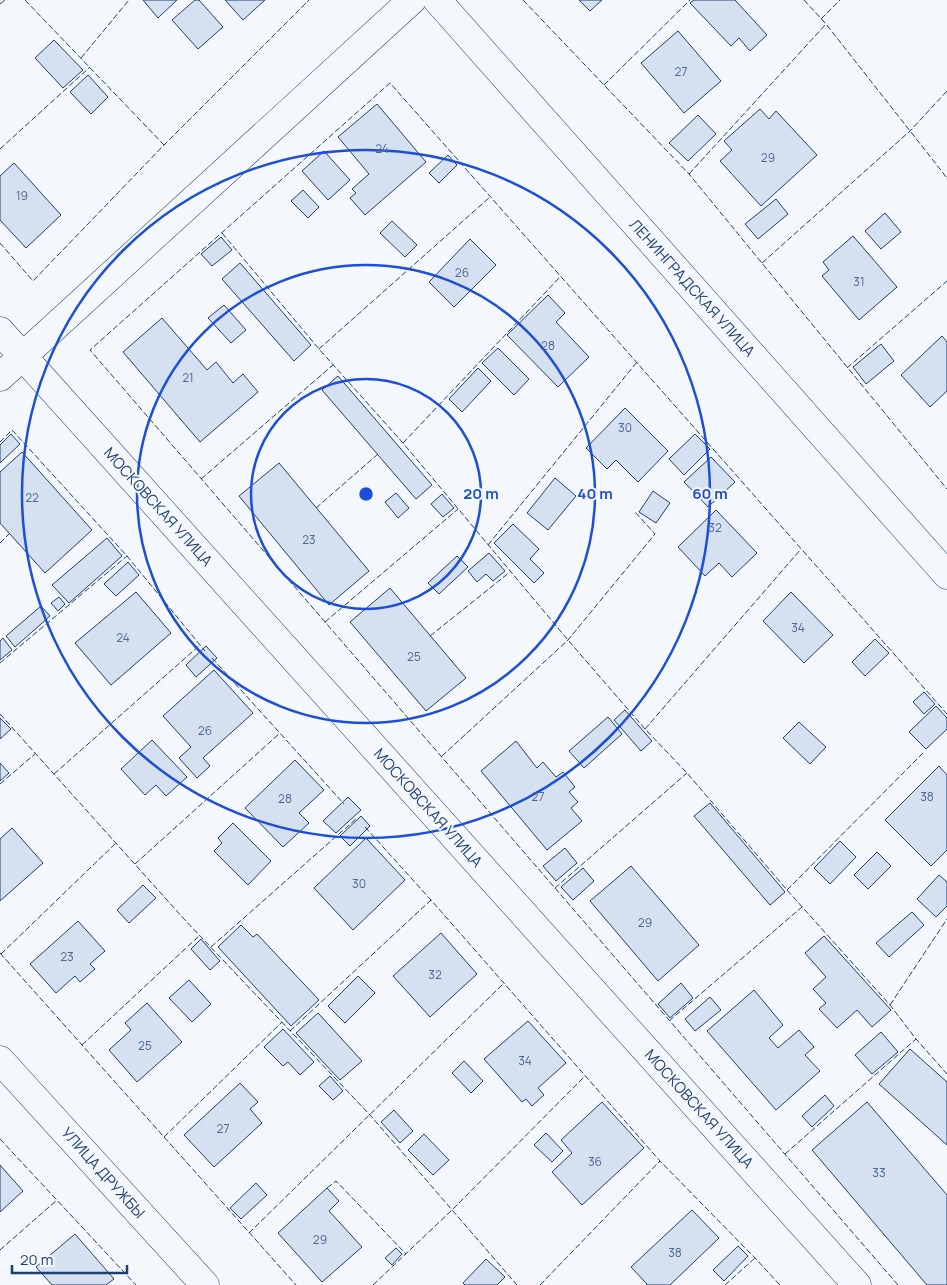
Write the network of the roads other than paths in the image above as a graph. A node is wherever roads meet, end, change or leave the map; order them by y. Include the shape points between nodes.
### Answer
1 (412, 0) edge
2 (437, 0) edge
3 (0, 331) edge
4 (22, 356) junction
5 (0, 378) edge
6 (947, 575) edge
7 (0, 1060) edge
8 (205, 1285) edge
9 (857, 1285) edge

1 - 4 street
2 - 6 street, ЛЕНИНГРАДСКАЯ УЛИЦА
3 - 4 street, МОСКОВСКАЯ УЛИЦА
4 - 5 street
4 - 9 street, МОСКОВСКАЯ УЛИЦА
7 - 8 street, УЛИЦА ДРУЖБЫ

